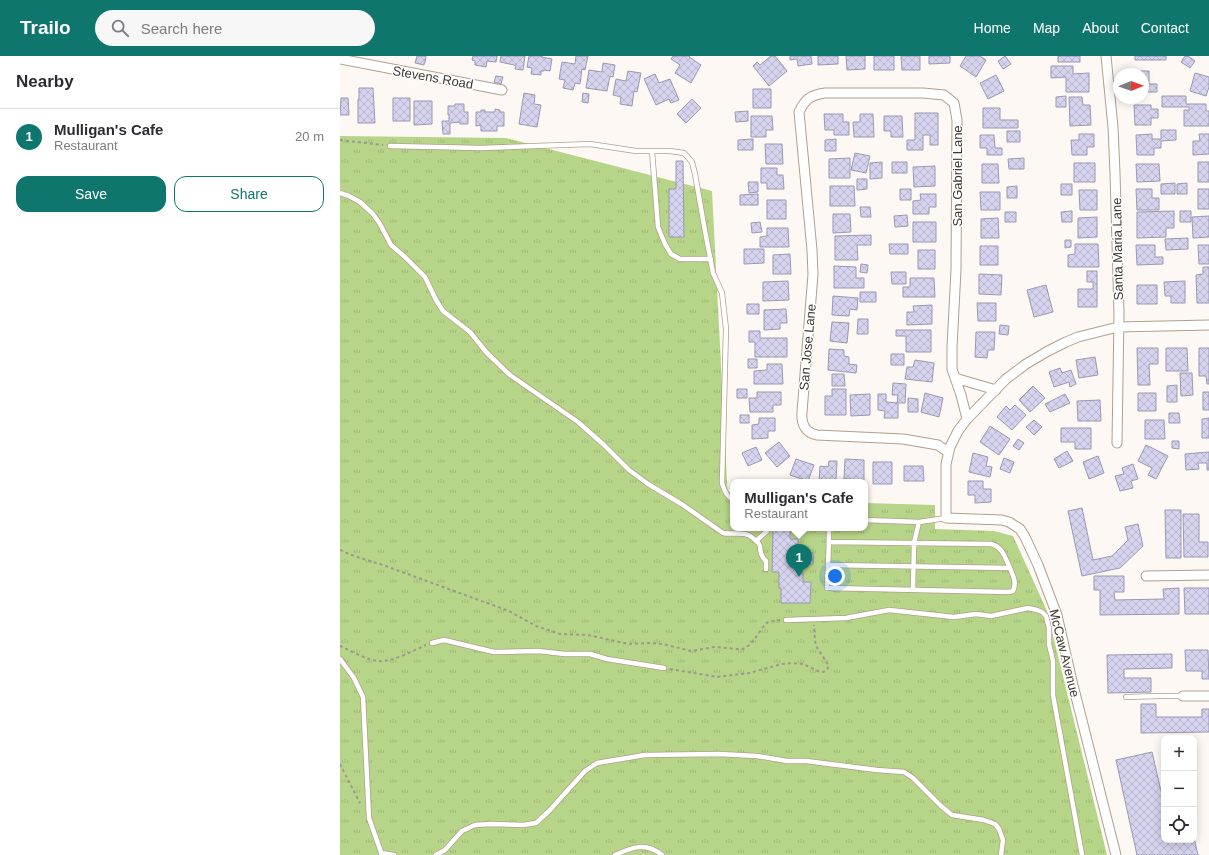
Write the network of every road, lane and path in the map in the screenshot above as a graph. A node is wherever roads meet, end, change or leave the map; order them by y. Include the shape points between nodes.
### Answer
1 (1106, 56) edge
2 (340, 59) edge
3 (502, 90) dead end
4 (799, 118) joint
5 (340, 140) edge
6 (390, 146) joint
7 (652, 151) junction
8 (340, 193) edge
9 (711, 259) junction
10 (1209, 325) edge
11 (1118, 327) junction
12 (955, 378) junction
13 (996, 390) junction
14 (967, 419) junction
15 (1117, 443) dead end
16 (948, 452) junction
17 (730, 499) edge
18 (946, 518) junction
19 (868, 520) edge
20 (919, 522) junction
21 (767, 531) edge
22 (829, 531) edge
23 (756, 541) junction
24 (829, 542) junction
25 (914, 543) junction
26 (340, 550) edge
27 (828, 565) junction
28 (913, 567) junction
29 (1010, 568) junction
30 (766, 569) dead end
31 (1209, 575) edge
32 (1146, 576) dead end
33 (913, 590) junction
34 (814, 619) junction
35 (786, 620) joint
36 (432, 643) joint
37 (340, 646) edge
38 (340, 659) edge
39 (664, 668) joint
40 (1183, 696) joint
41 (1209, 696) edge
42 (1126, 697) dead end
43 (340, 764) edge
44 (369, 818) junction
45 (382, 854) edge
46 (394, 855) edge
47 (436, 855) edge
48 (615, 855) edge
49 (662, 855) edge
50 (1001, 855) edge
51 (1082, 855) edge
52 (1116, 855) edge

1 - 11 street, Santa Maria Lane via 1113,127
2 - 3 street, Stevens Road
4 - 12 street, San Gabriel Lane via 799,112 810,97 825,93 923,93 944,95 954,103 957,120 956,270 952,369
4 - 16 street, San Jose Lane via 813,274 802,412 804,425 811,434 903,439 938,445
5 - 6 path
6 - 7 lane via 481,148 590,144
7 - 9 lane via 684,153 692,162
7 - 9 lane via 658,227 665,244 671,254 680,259
8 - 23 lane via 360,202 373,214 391,245 425,277 443,311 470,332 510,375 578,422 629,470 648,484 683,504 723,533 746,533
9 - 17 lane via 722,293 726,329 722,483
10 - 11 street
11 - 13 street via 1078,337 1048,351 1006,379
11 - 15 street, Santa Maria Lane
12 - 13 street
12 - 14 street, San Gabriel Lane
13 - 14 street
14 - 16 street
16 - 18 street
18 - 20 lane
18 - 52 street, McCaw Avenue via 1002,520 1020,530 1024,537 1057,615
19 - 20 lane
20 - 25 lane
21 - 23 lane
22 - 24 lane
23 - 30 lane via 760,544
24 - 25 lane
24 - 27 lane
25 - 28 lane
25 - 29 lane via 996,545 1004,554
26 - 35 path via 509,611 536,626 560,634 588,635 628,644 664,644 691,651 714,647 743,649 768,622
27 - 28 lane
27 - 33 lane via 827,588
28 - 29 lane
28 - 33 lane
29 - 33 lane via 1015,585 1013,591 1009,592
31 - 32 street
34 - 35 lane
34 - 39 path via 816,646 829,666 823,672 803,664 792,663 717,677
34 - 51 lane via 846,618 888,610 954,617 976,614 991,616 1028,608 1042,612 1046,616 1049,628 1053,661 1053,695
36 - 37 path via 379,662
36 - 39 lane via 444,640 494,652 590,654
38 - 44 lane via 354,678 363,697
40 - 41 street
40 - 42 lane
43 - 44 path
44 - 45 lane
45 - 46 lane
47 - 50 lane via 445,850 462,831 475,825 536,823 597,763 645,756 719,754 904,772 914,778 952,815 995,824 1002,834
48 - 49 lane via 640,847 649,848

